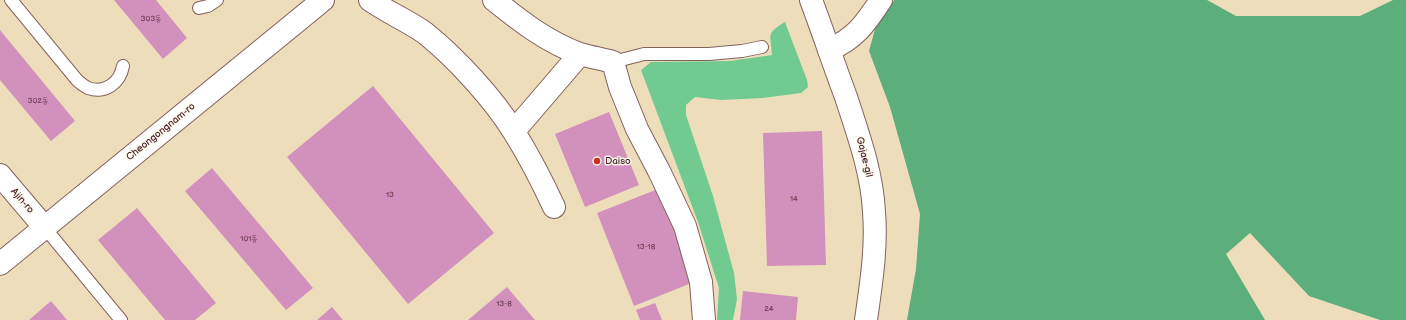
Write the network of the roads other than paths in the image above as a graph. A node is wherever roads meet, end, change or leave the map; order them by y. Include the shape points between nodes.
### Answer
1 (11, 0) edge
2 (217, 0) edge
3 (323, 0) edge
4 (370, 0) edge
5 (494, 0) edge
6 (811, 0) edge
7 (882, 0) edge
8 (199, 8) dead end
9 (762, 47) dead end
10 (830, 50) junction
11 (580, 54) junction
12 (613, 62) junction
13 (123, 66) dead end
14 (514, 131) junction
15 (0, 175) edge
16 (554, 207) dead end
17 (45, 228) junction
18 (0, 264) edge
19 (121, 320) edge
20 (704, 320) edge
21 (866, 320) edge

1 - 13 lane via 77,80 87,87 98,90 115,83 122,75
2 - 8 lane
3 - 17 street, Cheongongnam-ro
4 - 14 street via 423,32 446,51
5 - 11 street via 519,21 547,39
6 - 10 street, Gajae-gil
7 - 10 street via 854,36
9 - 12 lane via 709,54 644,54
10 - 21 street, Gajae-gil via 862,148 874,210 876,241
11 - 12 street
11 - 14 street
12 - 20 street via 637,129 684,226 701,282
14 - 16 street
15 - 17 street, Ajin-ro
17 - 18 street, Cheongongnam-ro
17 - 19 lane

